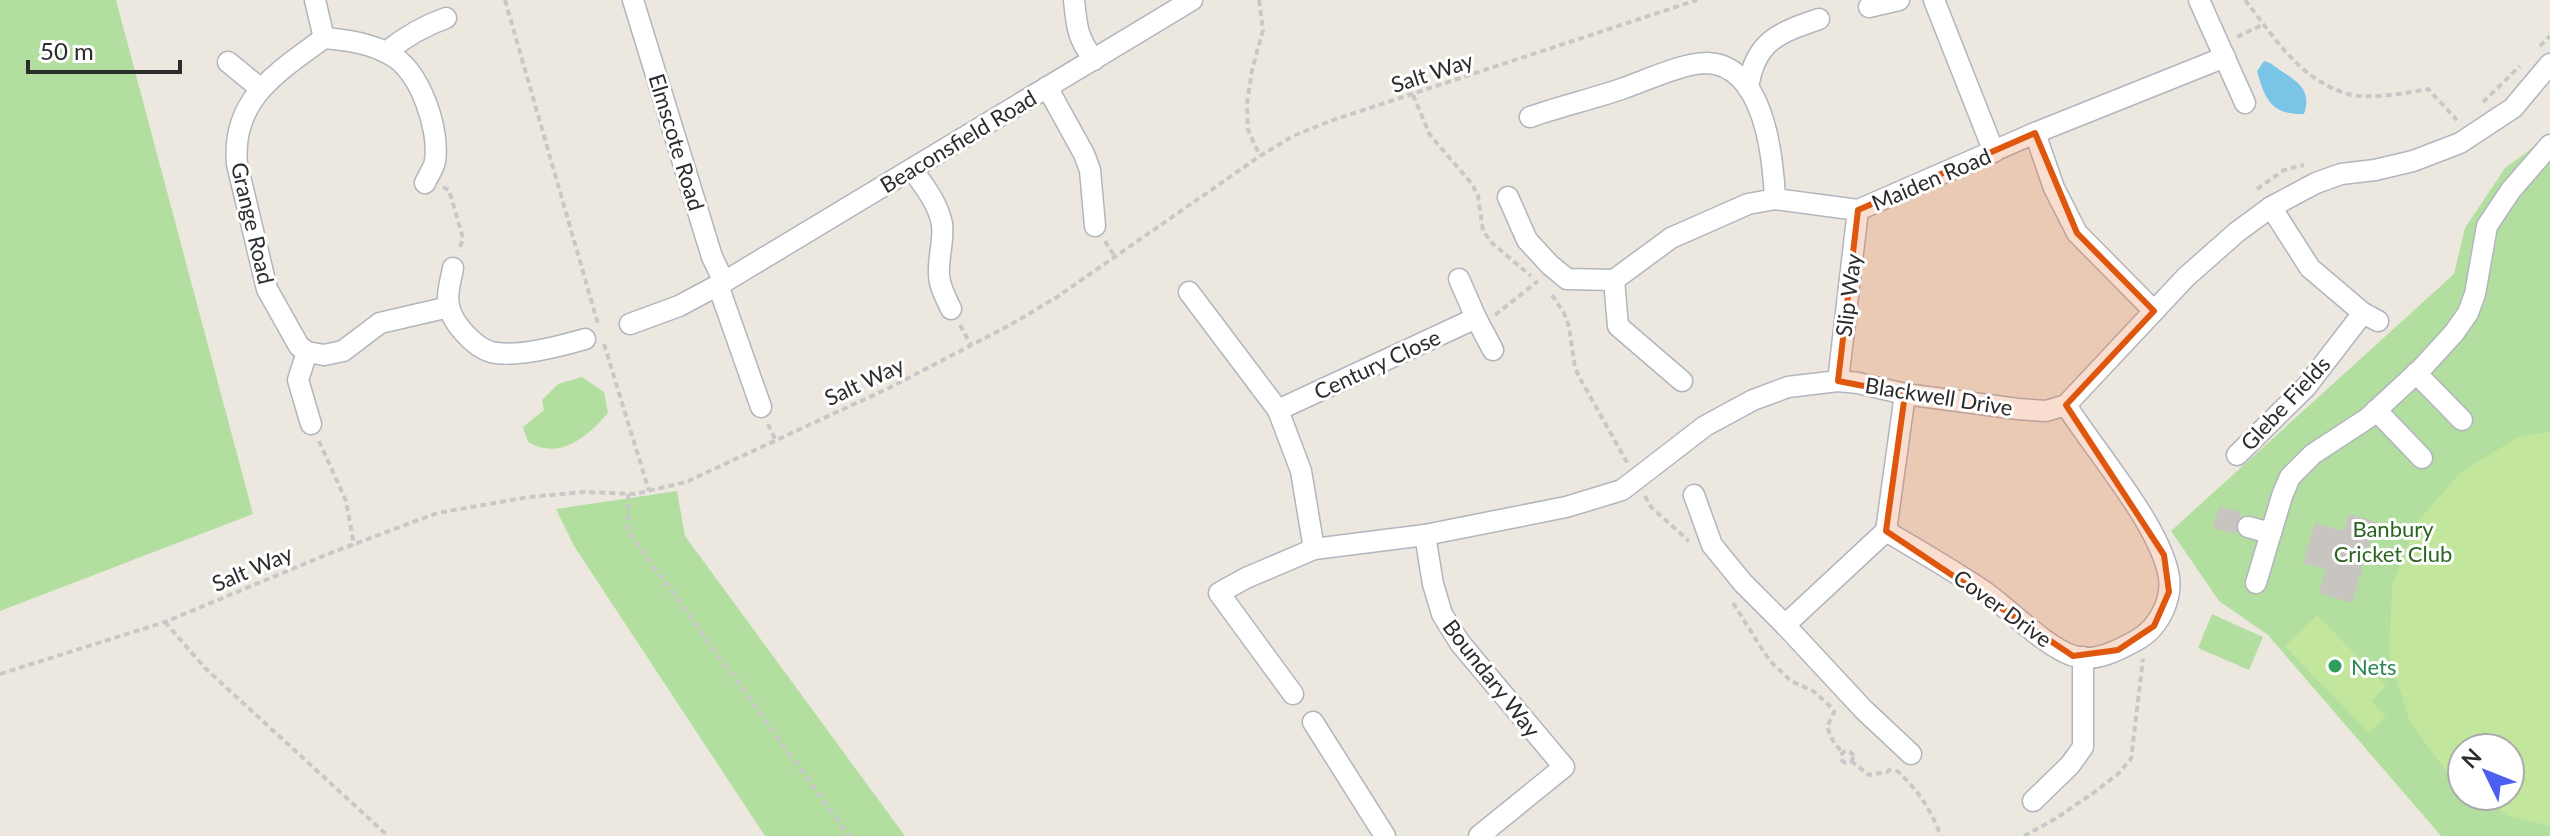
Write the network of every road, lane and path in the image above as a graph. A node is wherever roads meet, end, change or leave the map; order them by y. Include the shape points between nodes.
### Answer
1 (315, 0) edge
2 (505, 0) edge
3 (633, 0) edge
4 (1074, 0) edge
5 (1192, 0) edge
6 (1259, 0) edge
7 (1697, 0) edge
8 (1899, 0) edge
9 (1934, 0) edge
10 (2199, 0) edge
11 (2245, 0) edge
12 (1869, 7) dead end
13 (446, 18) dead end
14 (1819, 19) dead end
15 (2264, 24) junction
16 (2550, 36) edge
17 (324, 38) junction
18 (2222, 51) junction
19 (386, 52) junction
20 (2544, 55) edge
21 (2528, 58) dead end
22 (1094, 60) junction
23 (228, 62) dead end
24 (1047, 87) junction
25 (1748, 88) junction
26 (261, 89) junction
27 (2245, 103) dead end
28 (2473, 111) dead end
29 (1530, 117) dead end
30 (2466, 117) dead end
31 (2459, 122) junction
32 (2446, 127) dead end
33 (2035, 133) junction
34 (2550, 145) edge
35 (1994, 152) junction
36 (1260, 156) junction
37 (2313, 163) dead end
38 (912, 169) junction
39 (425, 183) joint
40 (2257, 189) dead end
41 (1508, 197) dead end
42 (1775, 199) junction
43 (2271, 207) junction
44 (1858, 210) junction
45 (1095, 226) dead end
46 (1550, 265) junction
47 (453, 268) joint
48 (1459, 279) dead end
49 (1614, 280) junction
50 (721, 284) junction
51 (1189, 292) dead end
52 (449, 307) junction
53 (951, 309) dead end
54 (2154, 311) junction
55 (1478, 322) junction
56 (630, 324) dead end
57 (585, 339) dead end
58 (1493, 350) dead end
59 (307, 352) junction
60 (2416, 373) junction
61 (1682, 381) dead end
62 (1838, 381) junction
63 (1905, 394) junction
64 (2066, 405) junction
65 (761, 407) dead end
66 (1278, 410) junction
67 (2376, 410) junction
68 (2462, 420) dead end
69 (311, 424) joint
70 (2237, 455) dead end
71 (2422, 458) dead end
72 (649, 491) junction
73 (628, 494) junction
74 (1694, 495) dead end
75 (2248, 527) dead end
76 (1886, 531) junction
77 (2271, 533) junction
78 (1425, 535) junction
79 (354, 545) junction
80 (1314, 549) junction
81 (2256, 583) dead end
82 (165, 622) junction
83 (1785, 625) junction
84 (2150, 630) junction
85 (2083, 657) junction
86 (0, 674) edge
87 (1293, 694) dead end
88 (1835, 710) dead end
89 (1313, 722) dead end
90 (1911, 754) dead end
91 (1893, 767) dead end
92 (2033, 801) dead end
93 (388, 836) edge
94 (849, 836) edge
95 (1385, 836) edge
96 (1479, 836) edge
97 (2024, 836) edge

1 - 17 street
2 - 72 path
3 - 50 street, Elmscote Road
4 - 22 street via 1081,43
5 - 22 street, Beaconsfield Road
6 - 36 path via 1262,42 1247,104 1248,130
7 - 36 path, Salt Way via 1330,121
8 - 12 street
9 - 35 street
10 - 18 street
11 - 15 path
13 - 19 street via 429,23
14 - 25 street via 1768,41 1751,68
15 - 18 path
15 - 31 path via 2319,81 2350,95 2428,89
16 - 20 path
17 - 19 street
17 - 26 street, Grange Road
18 - 27 street
18 - 33 street, Maiden Road
19 - 39 street via 409,71 434,124 435,162
20 - 43 street via 2513,108 2460,143 2413,161 2329,178
21 - 28 path
22 - 24 street, Beaconsfield Road
23 - 26 street
24 - 38 street, Beaconsfield Road
24 - 45 street via 1090,170
25 - 29 street via 1722,65 1703,63
25 - 42 street via 1765,127
26 - 59 street, Grange Road via 241,121 235,142 237,164 267,289
30 - 31 path
31 - 32 path
33 - 35 street, Maiden Road
33 - 54 street via 2077,233
34 - 60 street via 2487,226 2468,313
35 - 44 street, Maiden Road
36 - 72 path, Salt Way via 1010,325 686,482
37 - 40 path via 2284,170
38 - 50 street, Beaconsfield Road
38 - 53 street via 942,222 939,274
39 - 47 path via 449,190 463,238
41 - 46 street via 1527,240
42 - 44 street, Maiden Road
42 - 49 street, Maiden Road via 1671,238
43 - 54 street
43 - 70 street, Glebe Fields via 2310,268 2371,317
44 - 62 street, Slip Way
46 - 49 street via 1567,279
46 - 55 path via 1538,282
47 - 52 street
48 - 55 street
49 - 61 street via 1618,326
50 - 56 street, Beaconsfield Road
50 - 65 street, Elmscote Road
51 - 66 street
52 - 57 street via 467,335 491,352 549,349
52 - 59 street via 380,323 343,351
54 - 64 street
55 - 58 street
55 - 66 street, Century Close
59 - 69 street via 298,380
60 - 67 street
60 - 68 street
62 - 63 street, Blackwell Drive
62 - 78 street, Blackwell Drive via 1788,387 1753,400 1705,426 1622,490 1566,507
63 - 64 street, Blackwell Drive via 2046,411
63 - 76 street
64 - 84 street via 2164,555 2169,592
66 - 80 street via 1301,471
67 - 71 street
67 - 77 street via 2313,454 2290,477
69 - 79 path via 346,501
72 - 73 path, Salt Way
73 - 79 path, Salt Way via 529,497 437,513
73 - 94 path via 628,531
74 - 83 street via 1712,545
75 - 77 street
76 - 83 street
76 - 85 street, Cover Drive via 1986,593 2046,640
77 - 81 street
78 - 80 street, Blackwell Drive
78 - 96 street, Boundary Way via 1442,614 1460,643 1564,767
79 - 82 path, Salt Way
80 - 87 street, Blackwell Drive via 1219,593
82 - 86 path, Salt Way
82 - 93 path via 205,668
83 - 90 street
84 - 85 street via 2118,650
84 - 97 path via 2131,759 2096,791
85 - 92 street via 2083,747
88 - 91 path via 1827,727 1843,753 1842,761 1851,761 1869,775
89 - 95 street

